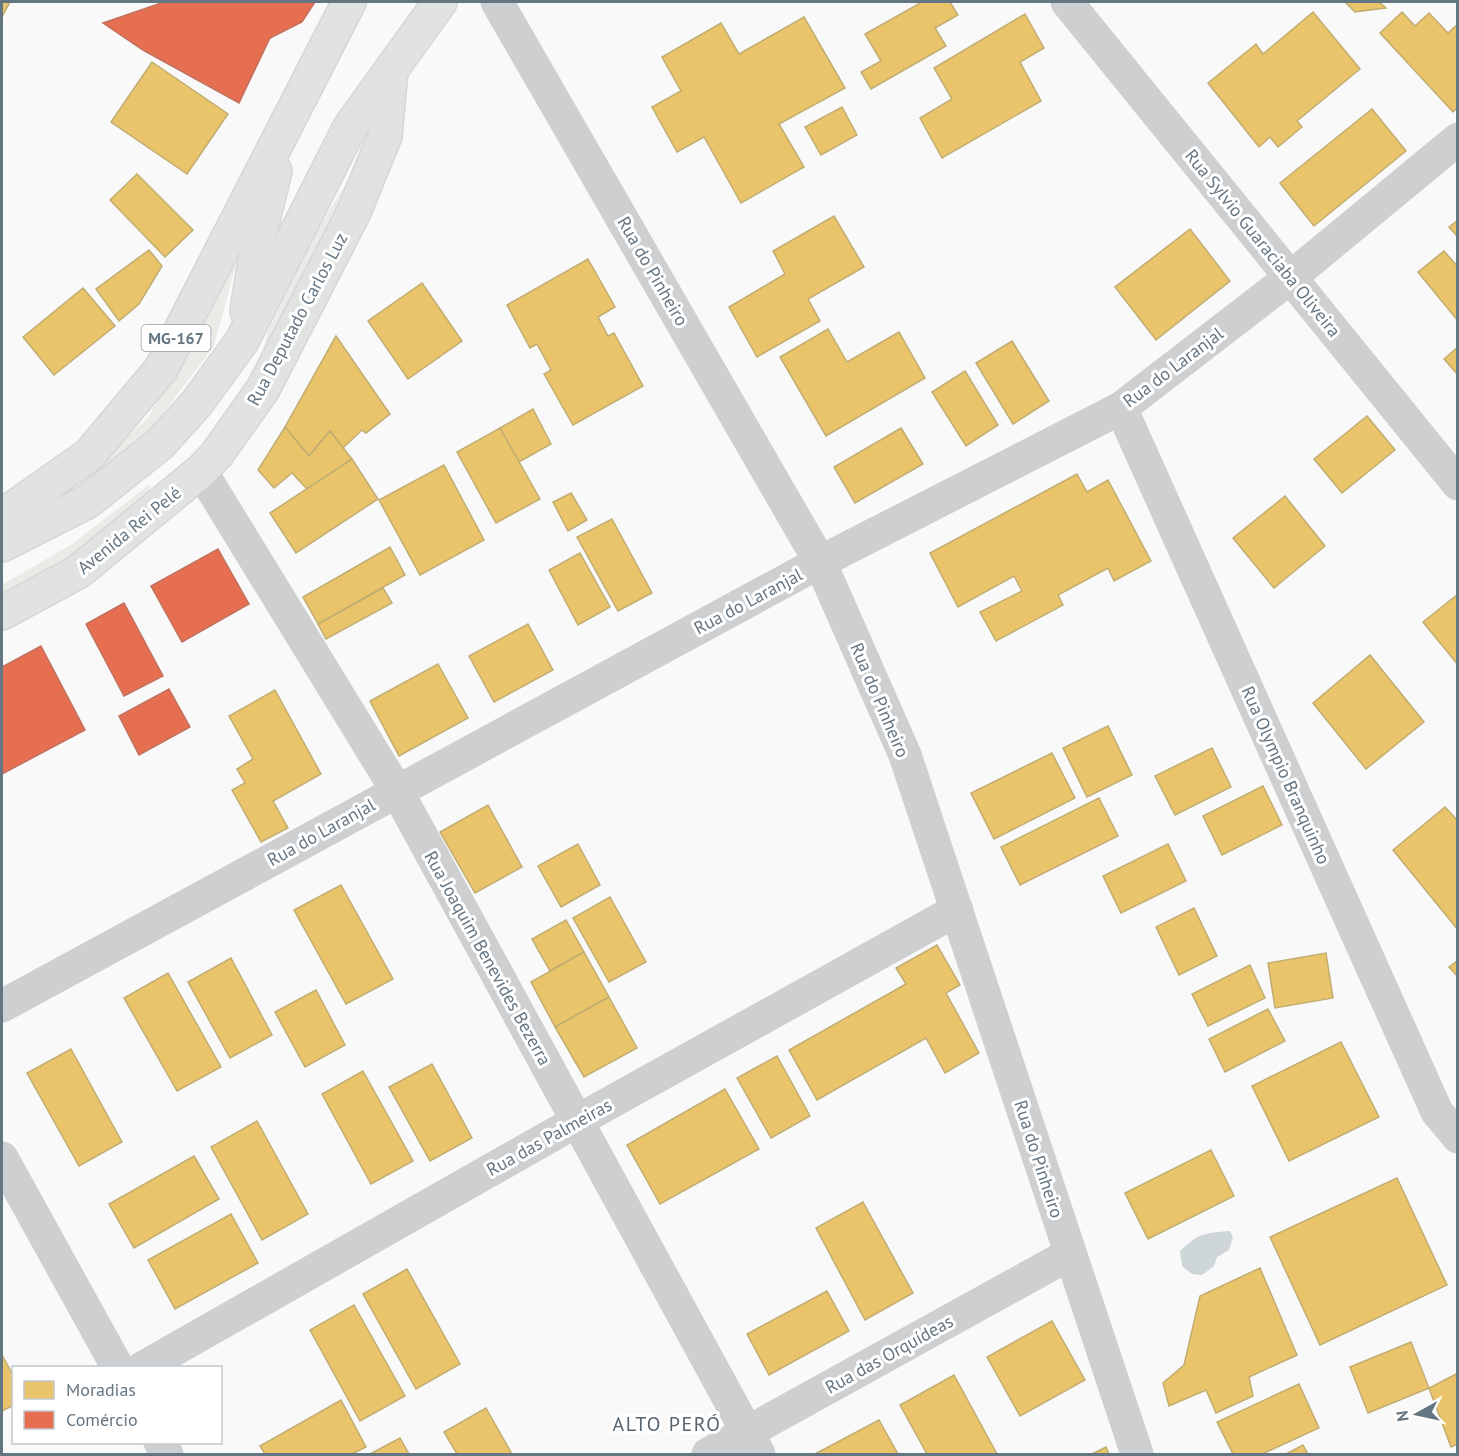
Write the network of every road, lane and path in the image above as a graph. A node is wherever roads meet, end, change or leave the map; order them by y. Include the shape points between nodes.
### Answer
1 (349, 2) edge
2 (440, 2) edge
3 (497, 2) edge
4 (1067, 2) edge
5 (391, 68) junction
6 (291, 112) junction
7 (1458, 140) edge
8 (1291, 277) junction
9 (242, 341) junction
10 (1121, 408) junction
11 (209, 463) junction
12 (1458, 484) edge
13 (2, 516) edge
14 (2, 545) edge
15 (820, 562) junction
16 (2, 613) edge
17 (397, 791) junction
18 (957, 910) junction
19 (2, 1006) edge
20 (577, 1121) junction
21 (1458, 1137) edge
22 (2, 1158) edge
23 (1070, 1254) junction
24 (117, 1366) edge
25 (146, 1366) edge
26 (754, 1444) edge
27 (708, 1455) edge
28 (1137, 1455) edge

1 - 6 main road, MG-167
2 - 5 main road, Rua Deputado Carlos Luz
3 - 15 street, Rua do Pinheiro
4 - 8 street, Rua Sylvio Guaraciaba Oliveira
5 - 9 main road, Rua Deputado Carlos Luz via 350,127
5 - 11 main road, Rua Deputado Carlos Luz via 385,136 354,212 262,389
6 - 9 main road, Rua Deputado Carlos Luz via 259,236
6 - 13 main road, MG-167 via 161,369 89,455
7 - 8 street, Rua do Laranjal
8 - 10 street, Rua do Laranjal
8 - 12 street, Rua Sylvio Guaraciaba Oliveira
9 - 11 main road, Rua Deputado Carlos Luz via 230,411
9 - 14 main road, Rua Deputado Carlos Luz via 196,404 160,444 87,502
10 - 15 street, Rua do Laranjal
10 - 21 street, Rua Olympio Branquinho via 1437,1112
11 - 16 main road, Avenida Rei Pelé via 78,572
11 - 17 street, Rua Joaquim Benevides Bezerra
15 - 17 street, Rua do Laranjal
15 - 18 street, Rua do Pinheiro via 905,755
17 - 19 street, Rua do Laranjal
17 - 20 street, Rua Joaquim Benevides Bezerra
18 - 20 street, Rua das Palmeiras
18 - 23 street, Rua do Pinheiro
20 - 25 street, Rua das Palmeiras
20 - 26 street, Rua Joaquim Benevides Bezerra
22 - 24 street
23 - 26 street, Rua das Orquídeas
23 - 28 street, Rua do Pinheiro
26 - 27 street, Rua das Orquídeas

